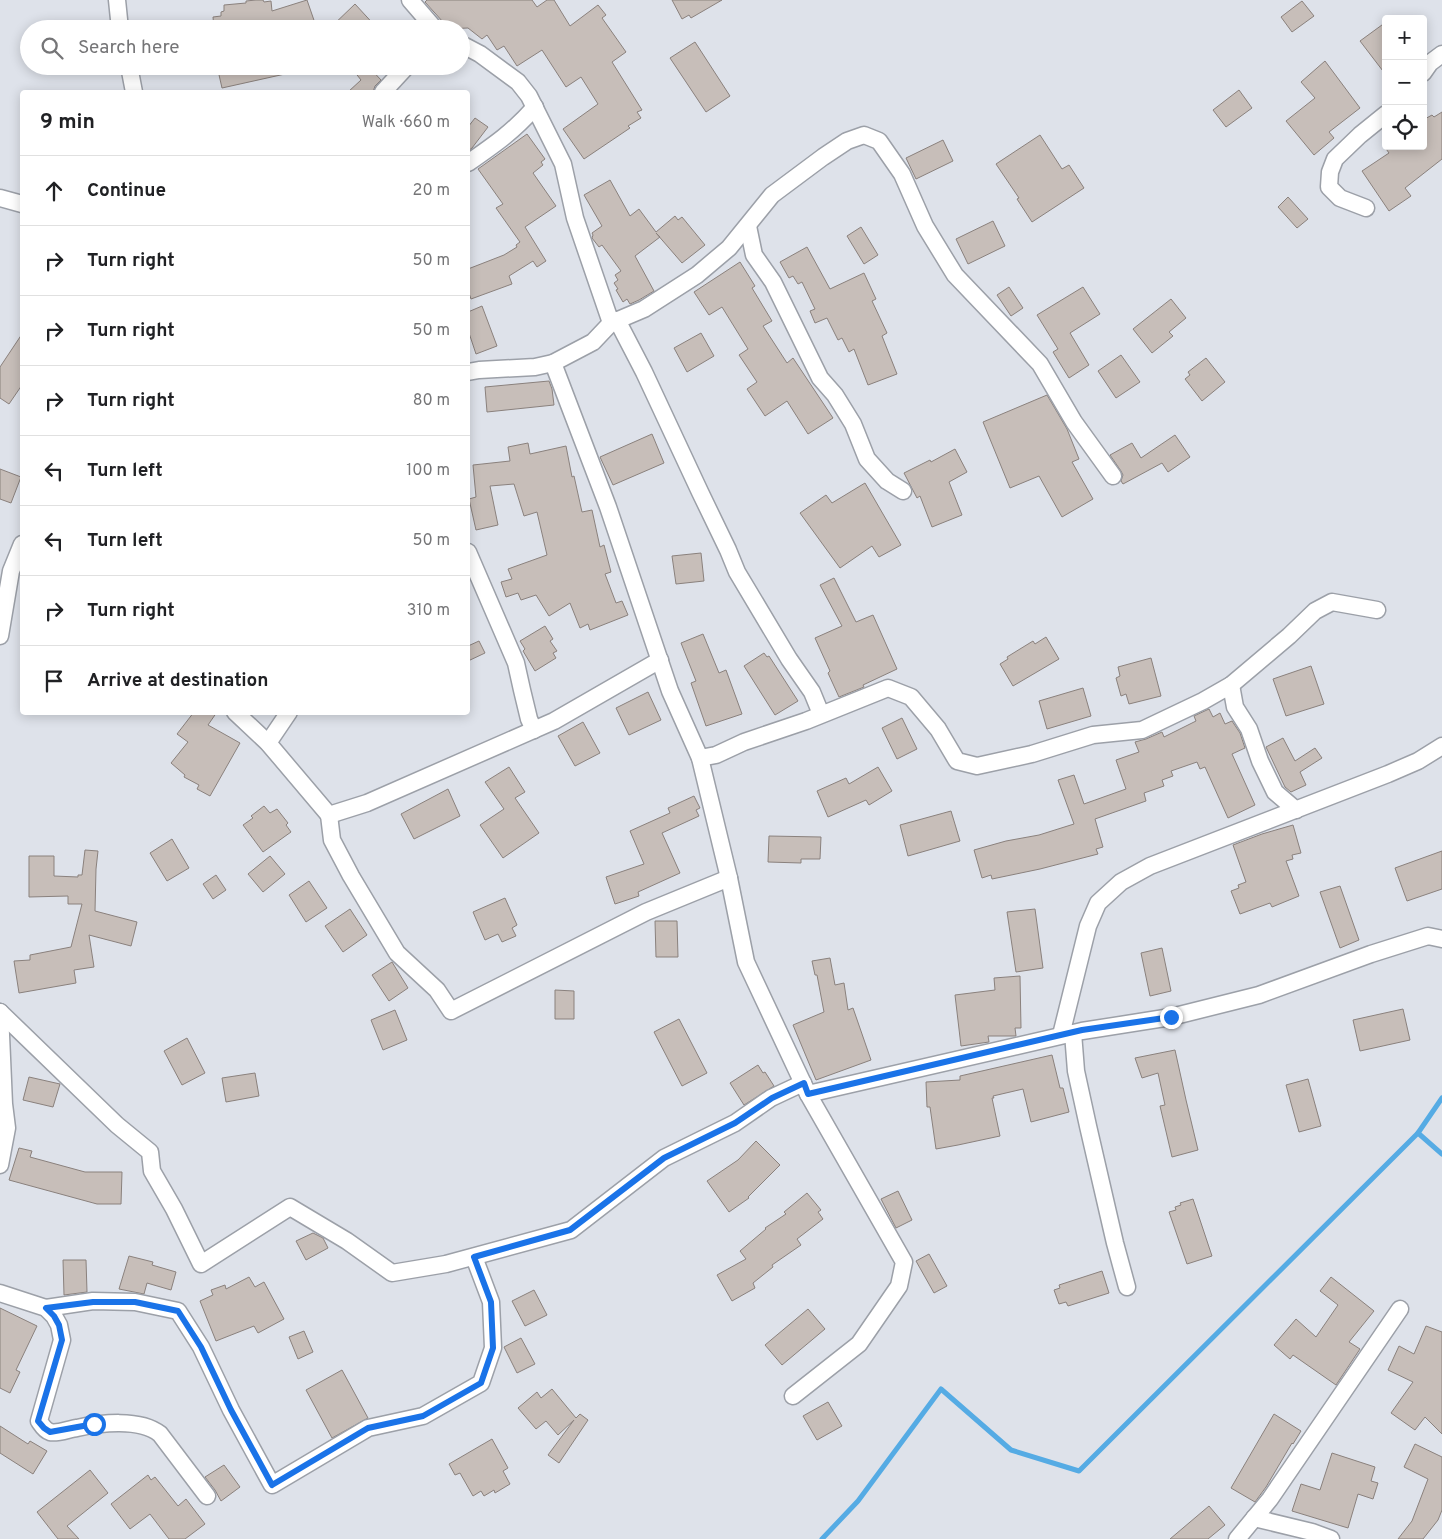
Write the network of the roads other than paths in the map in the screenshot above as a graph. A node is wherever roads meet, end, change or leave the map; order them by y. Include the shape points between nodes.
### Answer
1 (117, 0) edge
2 (410, 0) edge
3 (119, 20) edge
4 (427, 20) edge
5 (470, 49) edge
6 (1442, 54) edge
7 (1427, 67) edge
8 (131, 75) edge
9 (398, 75) edge
10 (134, 90) edge
11 (385, 90) edge
12 (535, 108) junction
13 (1382, 117) edge
14 (470, 162) edge
15 (0, 198) edge
16 (20, 203) edge
17 (1366, 208) dead end
18 (748, 226) junction
19 (614, 321) junction
20 (553, 363) junction
21 (470, 372) edge
22 (1113, 476) dead end
23 (903, 492) dead end
24 (20, 556) edge
25 (470, 557) edge
26 (17, 574) edge
27 (1377, 610) dead end
28 (0, 636) edge
29 (660, 660) junction
30 (1231, 685) junction
31 (822, 714) junction
32 (238, 715) edge
33 (287, 715) edge
34 (534, 730) junction
35 (268, 743) junction
36 (1442, 746) edge
37 (700, 758) junction
38 (1296, 810) junction
39 (329, 815) junction
40 (729, 878) junction
41 (1442, 939) edge
42 (0, 1012) edge
43 (1067, 1034) junction
44 (806, 1088) junction
45 (0, 1165) edge
46 (474, 1257) junction
47 (1128, 1287) dead end
48 (0, 1293) edge
49 (46, 1308) junction
50 (1400, 1309) dead end
51 (793, 1396) dead end
52 (208, 1496) dead end
53 (1254, 1518) junction
54 (1237, 1539) edge
55 (1331, 1539) edge

1 - 3 street
2 - 4 street
5 - 12 street via 518,82
6 - 7 street
8 - 10 street
9 - 11 street
12 - 14 street via 504,138
12 - 19 street via 563,164 575,218
13 - 17 street via 1335,159 1330,172 1330,187 1340,198
15 - 16 street
18 - 19 street via 729,248 697,274 644,309
18 - 22 street via 772,195 847,141 864,135 879,141 902,174 925,226 955,275 1040,364 1074,422
18 - 23 street via 754,255 773,282 820,378 853,424 867,459 887,481
19 - 20 street via 593,342
19 - 31 street via 644,372 737,572 812,692
20 - 21 street
20 - 29 street via 608,507
24 - 26 street
25 - 34 street via 516,664
26 - 28 street
27 - 30 street via 1332,602 1315,611
29 - 34 street
29 - 37 street
30 - 31 street via 1142,730 1093,735 1032,754 977,766 957,761 911,696 888,688
30 - 38 street via 1236,707 1276,792
31 - 37 street via 716,755
32 - 35 street
33 - 35 street
34 - 39 street via 367,803
35 - 39 street
36 - 38 street via 1418,762
37 - 40 street
38 - 43 street via 1150,866 1121,882 1098,903 1088,926
39 - 40 street via 332,840 397,953 437,990 451,1011 646,912
40 - 44 street via 746,962
41 - 43 street via 1428,936 1260,995 1171,1017
42 - 45 street via 7,1128
42 - 46 street via 150,1152 152,1171 202,1264 290,1207 392,1273
43 - 44 street
43 - 47 street
44 - 46 street via 772,1098 735,1123 664,1158 570,1230
44 - 51 street via 904,1262 899,1286 860,1344
46 - 49 street via 491,1302 493,1348 481,1383 423,1416 368,1428 272,1485 201,1347 178,1311 135,1302 93,1302
48 - 49 street
49 - 52 street via 59,1325 62,1340 38,1421 44,1428 50,1432 94,1424 140,1424 152,1428
50 - 53 street
53 - 54 street
53 - 55 street

